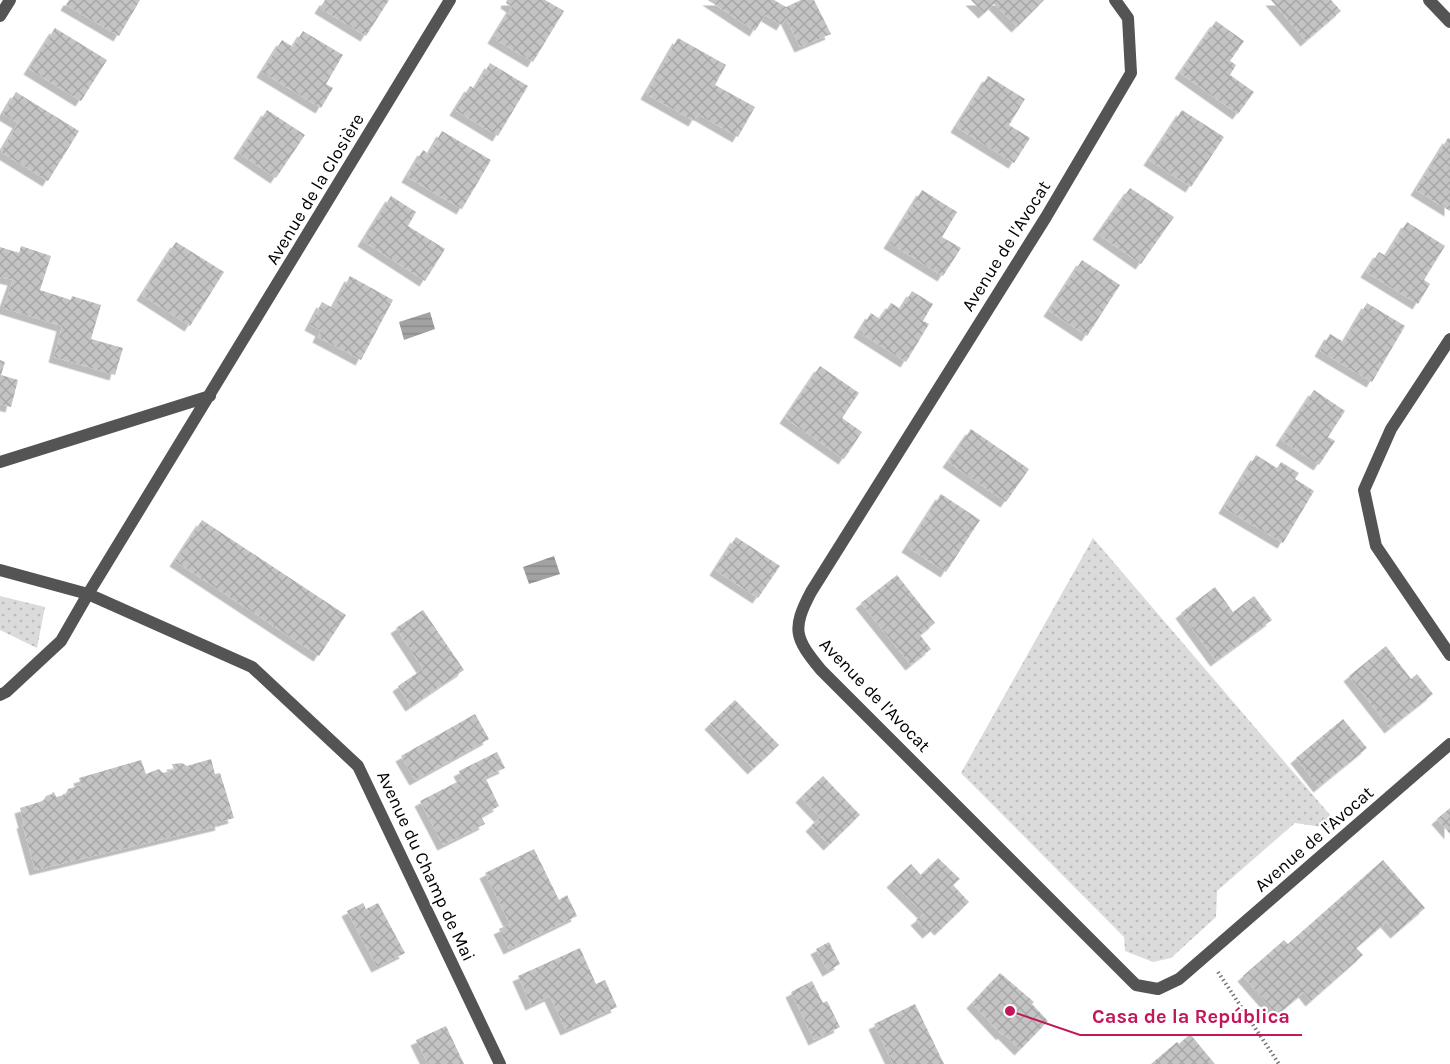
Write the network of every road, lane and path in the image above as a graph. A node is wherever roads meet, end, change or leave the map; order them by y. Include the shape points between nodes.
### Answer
1 (10, 0) edge
2 (450, 0) edge
3 (1115, 0) edge
4 (1429, 0) edge
5 (0, 16) edge
6 (1450, 22) edge
7 (1450, 339) edge
8 (210, 396) junction
9 (0, 462) edge
10 (0, 570) edge
11 (88, 594) junction
12 (1450, 655) edge
13 (0, 694) edge
14 (1450, 744) edge
15 (1207, 955) junction
16 (500, 1064) edge
17 (1279, 1064) edge

1 - 5 street
2 - 8 street, Avenue de la Closière
3 - 15 street, Avenue de l'Avocat via 1128,18 1131,73 1046,217 811,591 800,613 798,632 805,651 821,670 1136,985 1158,989 1179,980
4 - 6 street
7 - 12 street via 1391,429 1364,490 1376,546
8 - 9 street
8 - 11 street, Avenue de la Closière
10 - 11 street, Avenue du Champ de Mai
11 - 13 street, Avenue de la Closière via 62,641
11 - 16 street, Avenue du Champ de Mai via 252,667 358,766
14 - 15 street, Avenue de l'Avocat
15 - 17 path

